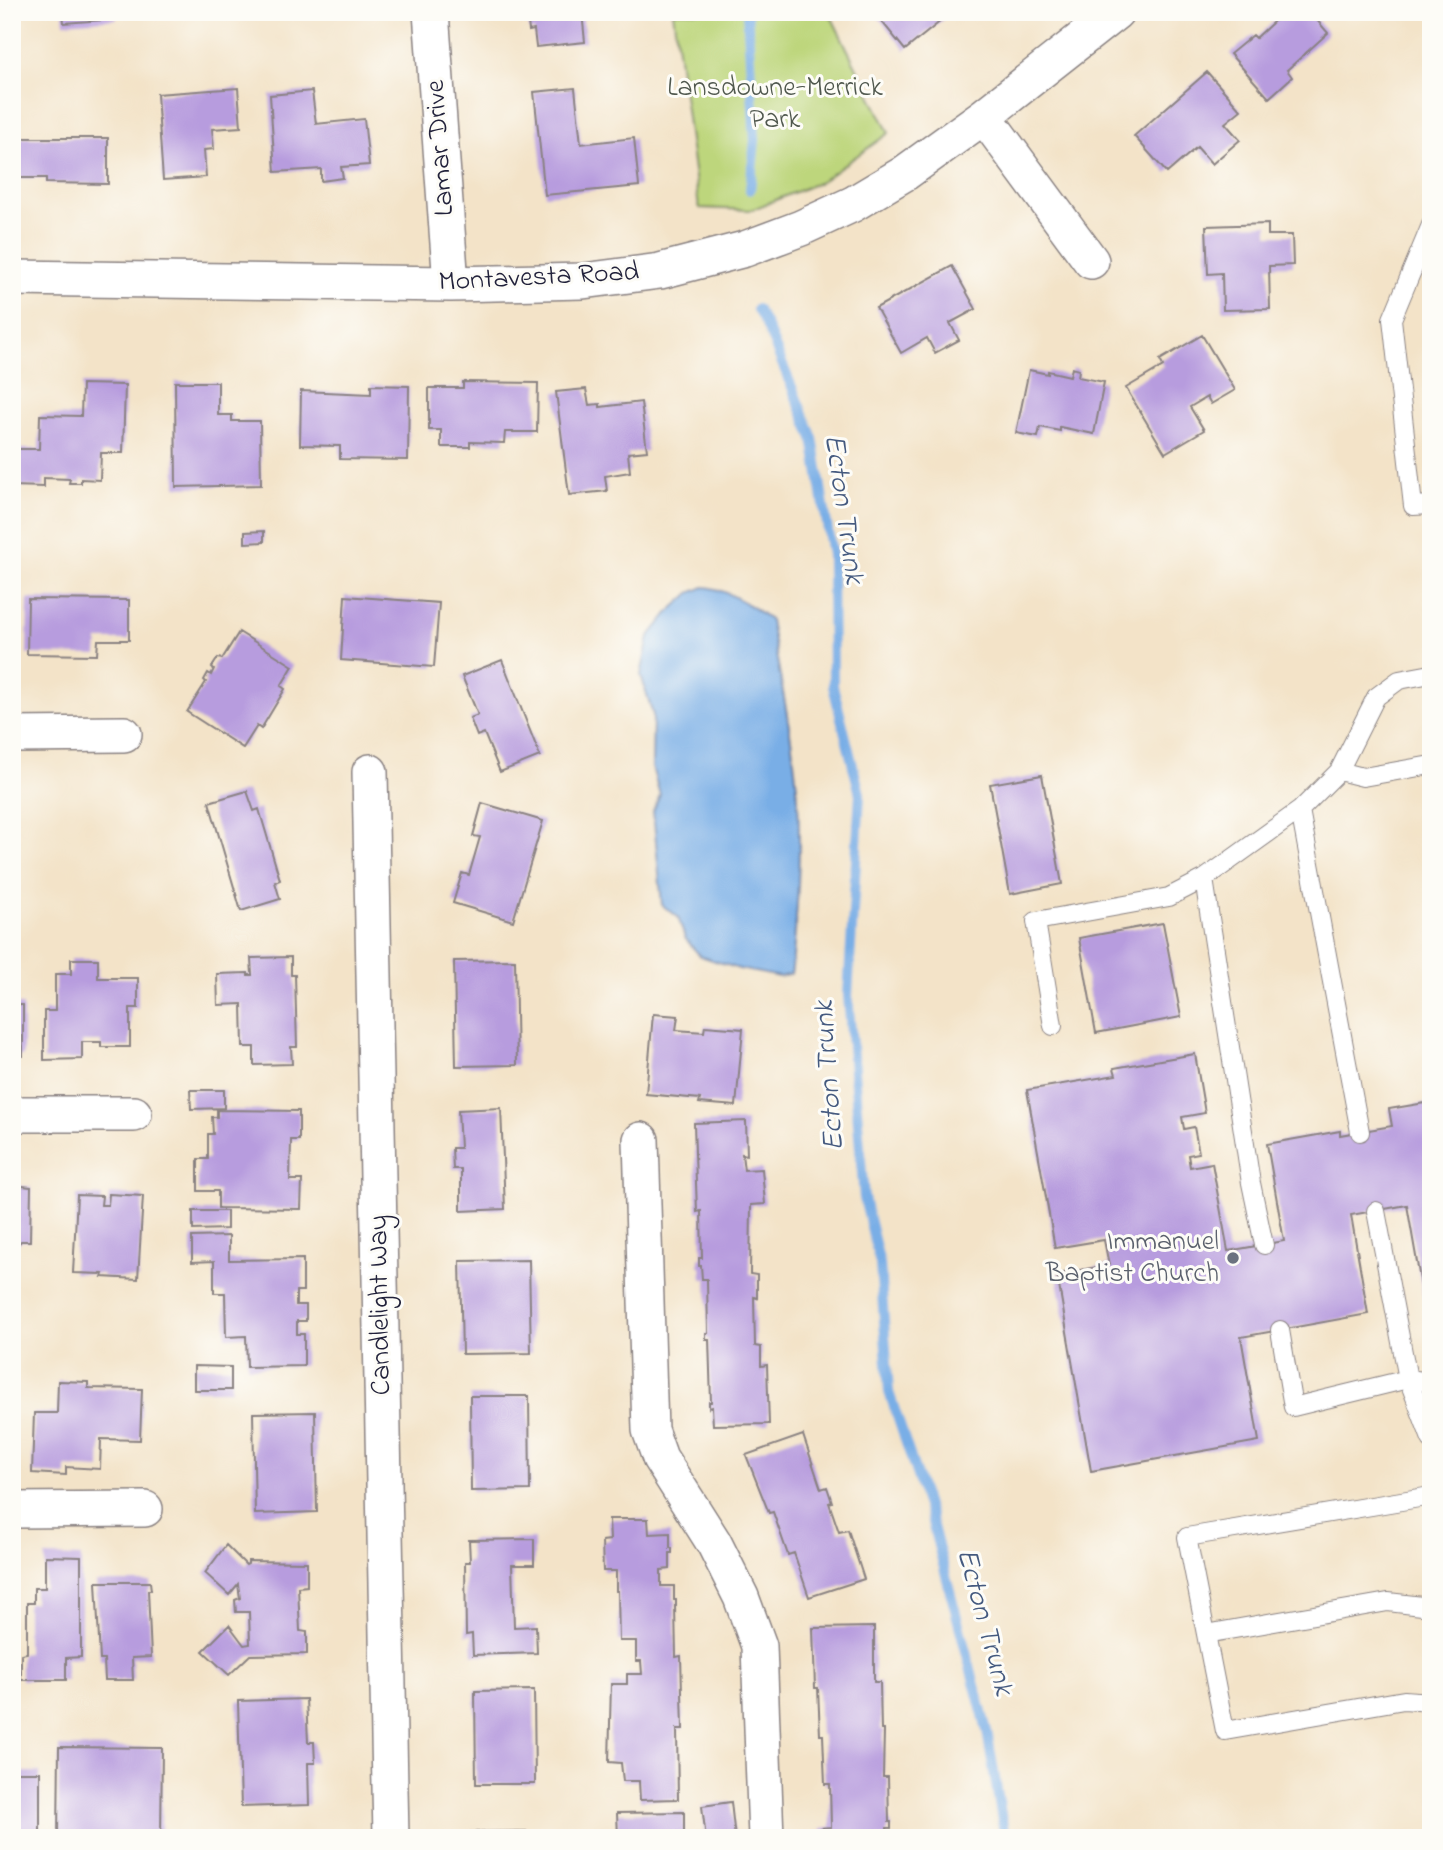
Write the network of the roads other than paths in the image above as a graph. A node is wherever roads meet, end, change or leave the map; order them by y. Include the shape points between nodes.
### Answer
1 (431, 12) edge
2 (1116, 12) edge
3 (984, 116) junction
4 (1431, 225) edge
5 (1091, 261) dead end
6 (12, 278) edge
7 (451, 284) junction
8 (1431, 505) edge
9 (1431, 674) edge
10 (124, 734) dead end
11 (12, 735) edge
12 (1431, 765) edge
13 (1339, 771) junction
14 (370, 772) dead end
15 (1300, 810) junction
16 (1204, 879) junction
17 (1053, 1026) dead end
18 (12, 1114) edge
19 (134, 1114) dead end
20 (1360, 1132) dead end
21 (641, 1140) dead end
22 (1376, 1211) dead end
23 (1264, 1245) dead end
24 (1280, 1330) dead end
25 (1408, 1379) junction
26 (1431, 1382) edge
27 (1431, 1439) edge
28 (1431, 1496) edge
29 (145, 1509) dead end
30 (12, 1510) edge
31 (1431, 1607) edge
32 (1206, 1634) junction
33 (1431, 1702) edge
34 (391, 1838) edge
35 (766, 1838) edge

1 - 7 street, Lamar Drive
2 - 3 street, Montavesta Road
3 - 5 street
3 - 7 street, Montavesta Road via 853,204 745,249 660,271 583,281
4 - 8 lane via 1392,320 1413,506
6 - 7 street, Montavesta Road
9 - 13 lane via 1399,680 1376,697
10 - 11 street
12 - 13 lane via 1363,777
13 - 15 lane
14 - 34 street, Candlelight Way
15 - 16 lane
15 - 20 lane
16 - 17 lane via 1169,897 1036,921
16 - 23 lane
18 - 19 street
21 - 35 street via 650,1430 660,1458 714,1543 759,1646
22 - 25 lane
24 - 25 lane via 1293,1407
25 - 26 lane
25 - 27 lane
28 - 32 lane via 1187,1537
29 - 30 street
31 - 32 lane via 1388,1602
32 - 33 lane via 1225,1731 1404,1699

